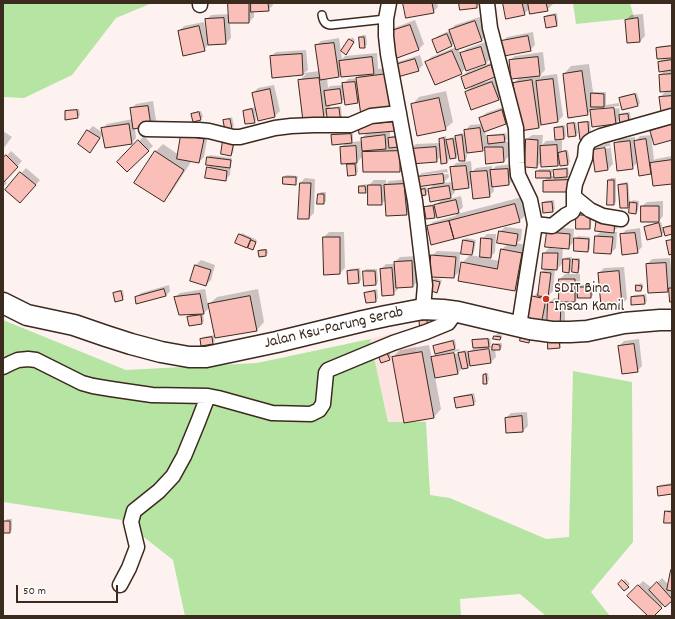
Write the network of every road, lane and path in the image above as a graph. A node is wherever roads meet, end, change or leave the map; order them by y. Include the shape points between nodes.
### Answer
1 (389, 3) edge
2 (487, 3) edge
3 (322, 15) dead end
4 (386, 19) junction
5 (399, 114) junction
6 (672, 116) edge
7 (146, 129) dead end
8 (574, 197) junction
9 (622, 219) dead end
10 (535, 224) junction
11 (3, 303) edge
12 (423, 309) junction
13 (453, 311) junction
14 (672, 320) edge
15 (519, 326) junction
16 (3, 367) edge
17 (208, 396) junction
18 (120, 586) dead end

1 - 4 street
2 - 10 street via 490,28 516,128 518,175 530,200
3 - 4 lane via 324,22 331,26
4 - 5 street via 388,54
5 - 7 street via 371,116 350,125 275,128 240,137 199,130
5 - 12 street via 418,218 424,285
6 - 8 street via 601,136 589,142 575,184
8 - 9 street via 590,210 603,216
8 - 10 street via 572,212 552,226
10 - 15 street
11 - 12 street, Jalan Ksu-Parung Serab via 27,315 74,325 161,352 189,357 206,357
12 - 13 street, Jalan Ksu-Parung Serab
13 - 15 street, Jalan Ksu-Parung Serab
13 - 17 street via 448,323 328,370 323,404 319,410 311,414 272,414
14 - 15 street, Jalan Ksu-Parung Serab via 624,323 570,332
16 - 17 street via 18,360 36,360 72,378 111,390 152,395
17 - 18 street via 184,456 173,476 159,492 134,511 132,522 137,547

